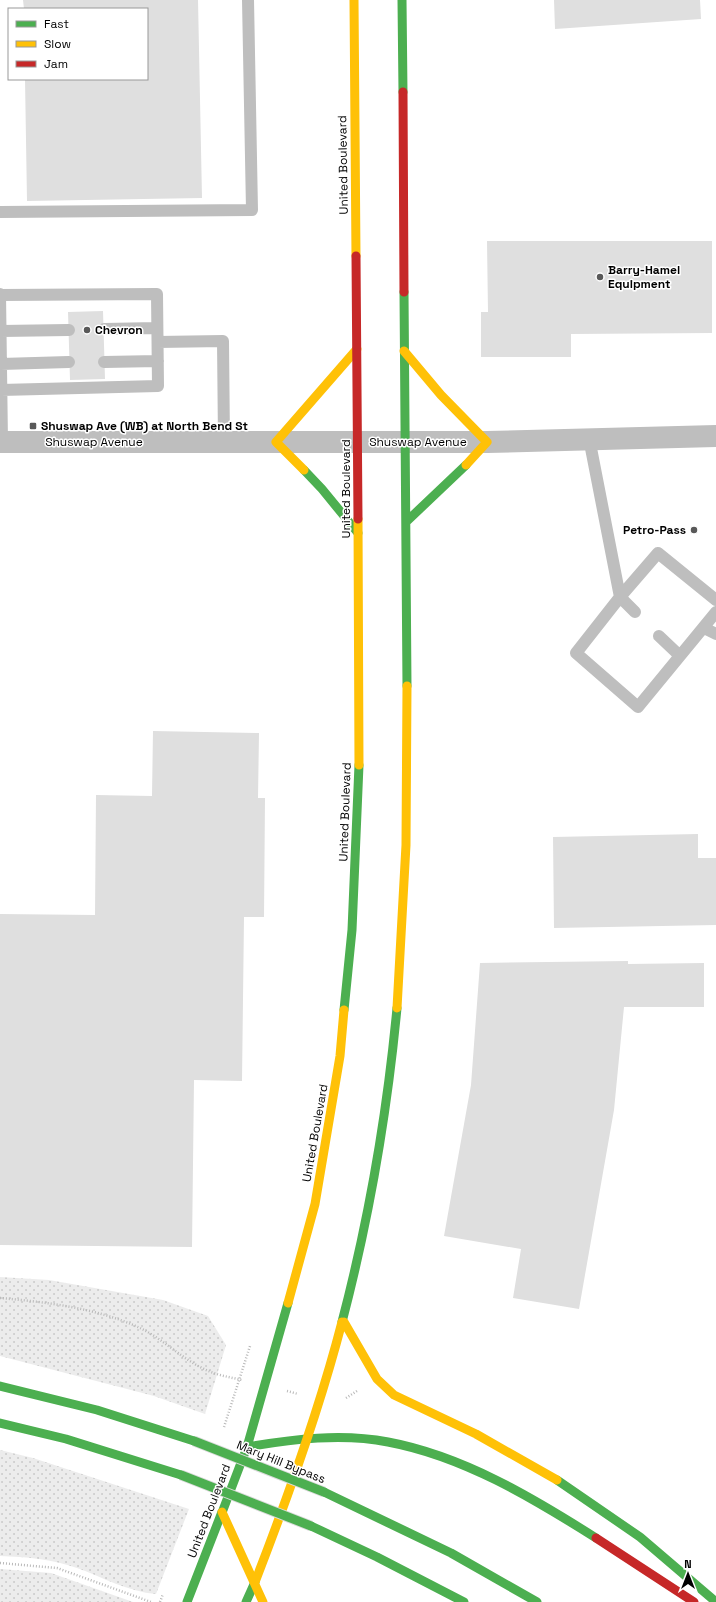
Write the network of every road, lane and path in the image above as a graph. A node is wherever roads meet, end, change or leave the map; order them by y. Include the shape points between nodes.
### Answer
1 (248, 0) edge
2 (354, 0) edge
3 (402, 0) edge
4 (0, 212) edge
5 (0, 294) edge
6 (157, 328) junction
7 (104, 329) dead end
8 (69, 330) dead end
9 (1, 331) edge
10 (158, 342) junction
11 (357, 349) junction
12 (404, 351) junction
13 (158, 361) junction
14 (69, 362) dead end
15 (104, 362) dead end
16 (1, 364) junction
17 (1, 390) junction
18 (716, 436) edge
19 (589, 438) junction
20 (1, 442) edge
21 (224, 442) junction
22 (276, 442) junction
23 (358, 442) junction
24 (406, 442) junction
25 (486, 442) junction
26 (406, 522) junction
27 (358, 533) junction
28 (620, 597) junction
29 (716, 600) edge
30 (635, 612) dead end
31 (716, 612) edge
32 (704, 628) junction
33 (716, 634) edge
34 (659, 636) dead end
35 (679, 655) junction
36 (0, 1298) edge
37 (344, 1322) junction
38 (252, 1340) dead end
39 (0, 1386) edge
40 (0, 1423) edge
41 (308, 1438) junction
42 (247, 1447) junction
43 (222, 1512) junction
44 (0, 1563) edge
45 (254, 1582) junction
46 (151, 1602) edge
47 (187, 1602) edge
48 (246, 1602) edge
49 (263, 1602) edge
50 (464, 1602) edge
51 (537, 1602) edge
52 (694, 1602) edge
53 (716, 1602) edge

1 - 4 lane via 252,210
2 - 11 main road, United Boulevard
3 - 12 main road
5 - 6 lane via 157,294
5 - 9 lane
6 - 7 lane
6 - 10 lane
8 - 9 lane
9 - 16 lane
10 - 13 lane
10 - 21 lane via 223,341
11 - 22 main road
11 - 23 main road, United Boulevard
12 - 24 main road
12 - 25 main road
13 - 15 lane
13 - 17 lane via 158,386
14 - 16 lane
16 - 17 lane
17 - 20 lane
18 - 19 street, Shuswap Avenue
19 - 25 street, Shuswap Avenue
19 - 28 lane
20 - 21 street, Shuswap Avenue
21 - 22 street, Shuswap Avenue
22 - 23 street, Shuswap Avenue
22 - 27 main road via 322,489
23 - 24 street, Shuswap Avenue
23 - 27 main road, United Boulevard
24 - 25 street, Shuswap Avenue
24 - 26 main road
25 - 26 main road via 452,480
26 - 37 main road via 408,752 398,985 378,1156
27 - 42 main road, United Boulevard via 359,770 352,930 340,1056 315,1204
28 - 29 lane via 658,553
28 - 30 lane
28 - 35 lane via 576,653 638,707
31 - 32 lane
32 - 33 lane
32 - 35 lane
34 - 35 lane
36 - 38 path via 79,1309 127,1323 157,1338 204,1369 238,1380
37 - 41 main road
37 - 53 main road via 376,1379 394,1395 476,1434 568,1486 640,1537
39 - 51 main road, Mary Hill Bypass, bridge via 97,1410 194,1441 324,1492 451,1553
40 - 50 main road, bridge via 66,1439 181,1475 245,1499 377,1557
41 - 42 main road
41 - 45 main road
41 - 52 main road via 359,1438 388,1442 466,1467 518,1493 567,1522
42 - 43 main road, United Boulevard
43 - 45 main road
43 - 47 main road, United Boulevard
44 - 46 path via 57,1568
45 - 48 main road
45 - 49 main road

